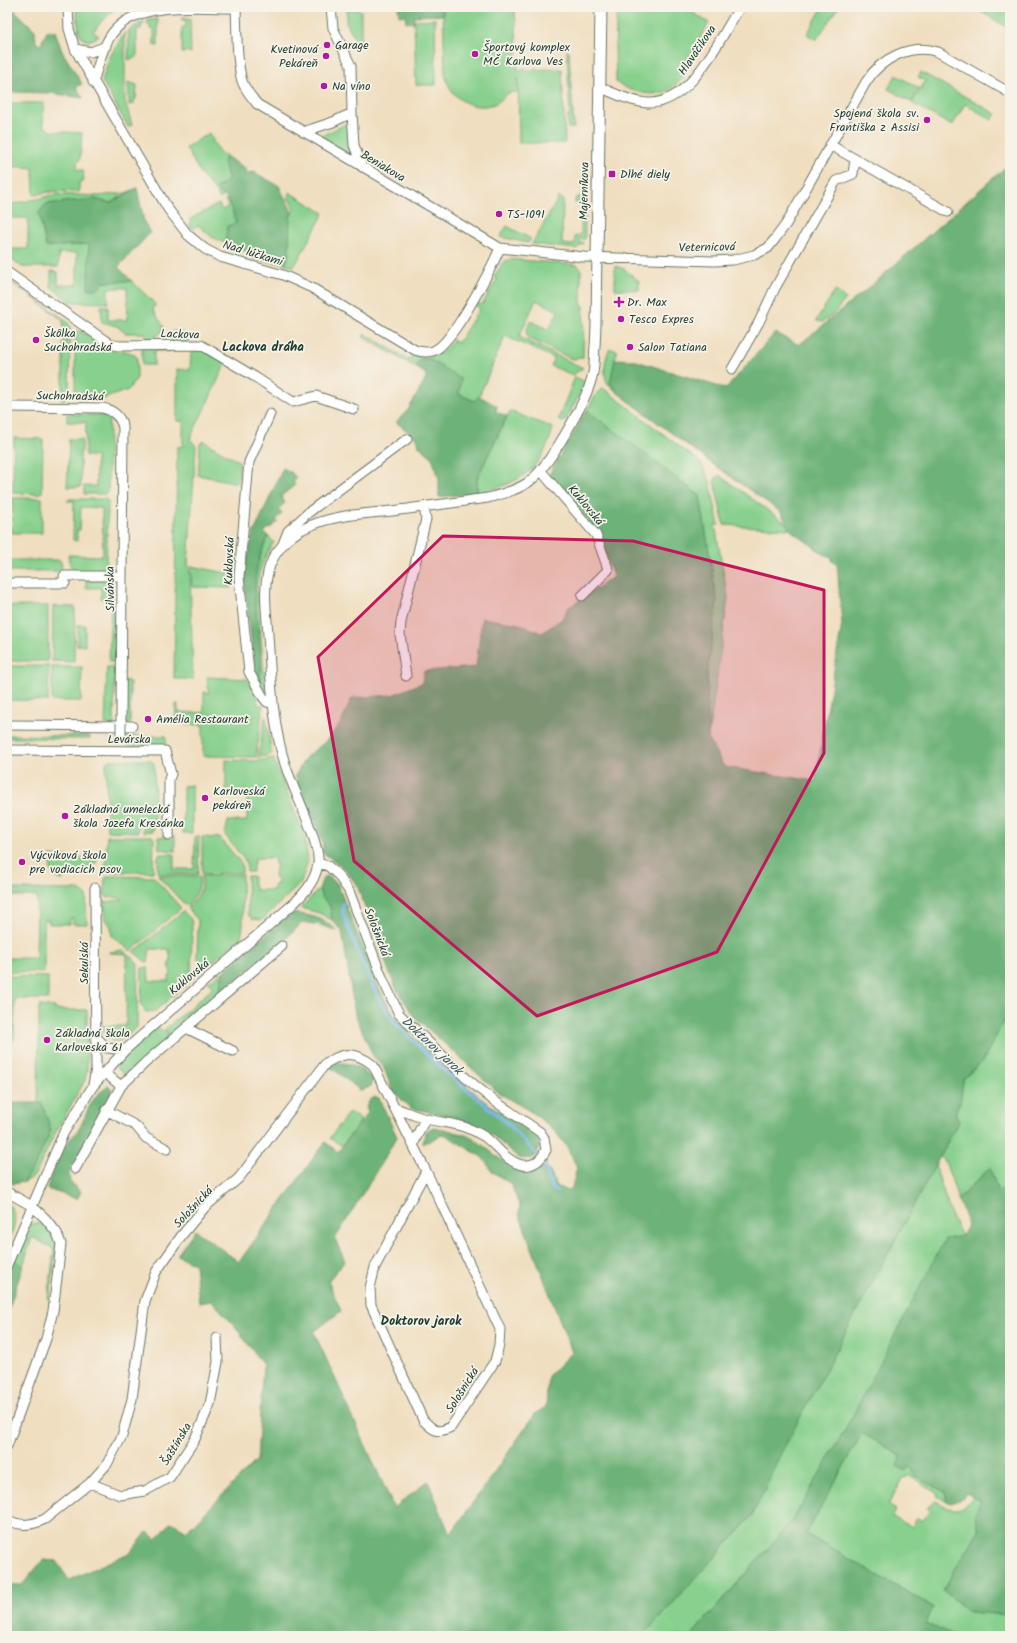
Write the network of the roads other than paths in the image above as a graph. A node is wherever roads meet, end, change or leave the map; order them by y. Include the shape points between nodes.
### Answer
1 (68, 7) edge
2 (330, 7) edge
3 (601, 7) edge
4 (740, 7) edge
5 (236, 8) edge
6 (106, 46) junction
7 (76, 49) junction
8 (93, 82) junction
9 (598, 87) junction
10 (1010, 93) edge
11 (352, 113) junction
12 (303, 132) junction
13 (832, 142) junction
14 (855, 159) junction
15 (362, 167) junction
16 (948, 212) dead end
17 (500, 248) junction
18 (597, 258) junction
19 (7, 272) edge
20 (732, 369) dead end
21 (592, 376) joint
22 (7, 407) edge
23 (354, 410) dead end
24 (270, 414) dead end
25 (123, 427) joint
26 (407, 439) dead end
27 (541, 471) junction
28 (424, 507) junction
29 (282, 545) junction
30 (122, 576) junction
31 (7, 583) edge
32 (582, 596) dead end
33 (406, 676) dead end
34 (273, 703) junction
35 (7, 725) edge
36 (132, 726) dead end
37 (7, 750) edge
38 (121, 751) junction
39 (169, 835) dead end
40 (318, 863) junction
41 (95, 888) dead end
42 (282, 946) dead end
43 (186, 1028) junction
44 (96, 1037) junction
45 (124, 1050) junction
46 (233, 1051) dead end
47 (104, 1072) junction
48 (93, 1086) junction
49 (121, 1086) junction
50 (395, 1108) junction
51 (106, 1110) junction
52 (426, 1119) junction
53 (413, 1145) junction
54 (167, 1148) dead end
55 (75, 1169) dead end
56 (426, 1171) junction
57 (7, 1192) edge
58 (32, 1206) junction
59 (7, 1265) edge
60 (217, 1338) dead end
61 (7, 1446) edge
62 (90, 1483) junction
63 (7, 1520) edge

1 - 7 street, Nad lúčkami via 69,29
2 - 11 street via 334,28 351,66
3 - 9 street, Majerníkova
4 - 9 street, Hlaváčikova via 696,76 674,97 662,102 647,103
5 - 6 street via 168,9 139,13 124,21 115,30
5 - 12 street, Beniakova via 237,44 242,81 247,92 258,104
6 - 7 street via 91,52
6 - 8 street
7 - 8 street, Nad lúčkami
8 - 17 street, Nad lúčkami via 168,209 188,234 205,249 234,262 298,281 415,350 432,351 446,342 468,308
9 - 18 street, Majerníkova
10 - 13 street, Veternicová via 938,52 930,49 913,50 892,57 875,70
11 - 12 street
11 - 15 street via 354,145
12 - 15 street, Beniakova
13 - 14 street
13 - 18 street, Veternicová via 786,224 775,239 760,252 733,260 714,261
14 - 16 street
14 - 20 street via 853,174 836,181
15 - 17 street, Beniakova
17 - 18 street, Beniakova
18 - 21 street, Majerníkova
19 - 23 street, Lackova via 110,344 201,345 293,402 316,396
21 - 27 street, Kuklovská via 560,442
22 - 25 street, Suchohradská via 109,409 116,414
24 - 34 street, Kuklovská via 249,462 239,577 249,672 263,697 267,702
25 - 30 street, Silvánska
26 - 29 street, Kuklovská via 308,512 288,530
27 - 28 street, Kuklovská via 530,481 506,493
27 - 32 street, Kuklovská via 596,535 607,566 608,570
28 - 29 street, Kuklovská via 355,515 313,524
28 - 33 street via 426,520 401,622 400,634
29 - 34 street, Kuklovská via 268,571 266,583
30 - 31 street via 64,576 65,583
30 - 38 street, Silvánska, bridge
34 - 40 street, Kuklovská via 281,753 316,845
35 - 36 street, Levárska
37 - 38 street, Levárska
38 - 39 street, Levárska via 165,750 171,774
40 - 45 street, Kuklovská via 314,879 304,893
40 - 52 street, Sološnická via 328,866 338,874 349,891 383,980 399,1014 466,1078 540,1132 546,1150 533,1164 520,1164 476,1132 452,1123
41 - 44 street, Sekulská
42 - 43 street
43 - 46 street
43 - 49 street
44 - 45 street via 107,1048
44 - 48 street, Sekulská
45 - 47 street, Kuklovská
47 - 48 street, Kuklovská
47 - 49 street
48 - 58 street, Kuklovská via 64,1132
49 - 51 street
50 - 52 street, Sološnická
50 - 53 street, Sološnická
50 - 62 street, Sološnická via 373,1065 361,1056 341,1054 326,1063 239,1178 205,1208 182,1234 156,1272 145,1300 132,1399 122,1436 106,1464
51 - 54 street via 136,1126 146,1138
51 - 55 street
52 - 53 street
53 - 56 street, Sološnická
56 - 56 street, Sološnická via 375,1267 370,1300 423,1420 432,1429 442,1431 456,1422 494,1360 499,1345 500,1329
57 - 58 street
58 - 59 street, Kuklovská
58 - 61 street via 57,1233 61,1244 60,1256 53,1311 46,1339
60 - 62 street, Šaštínska via 218,1362 210,1404 195,1439 170,1477 145,1491 120,1495
62 - 63 street via 37,1523 20,1524

